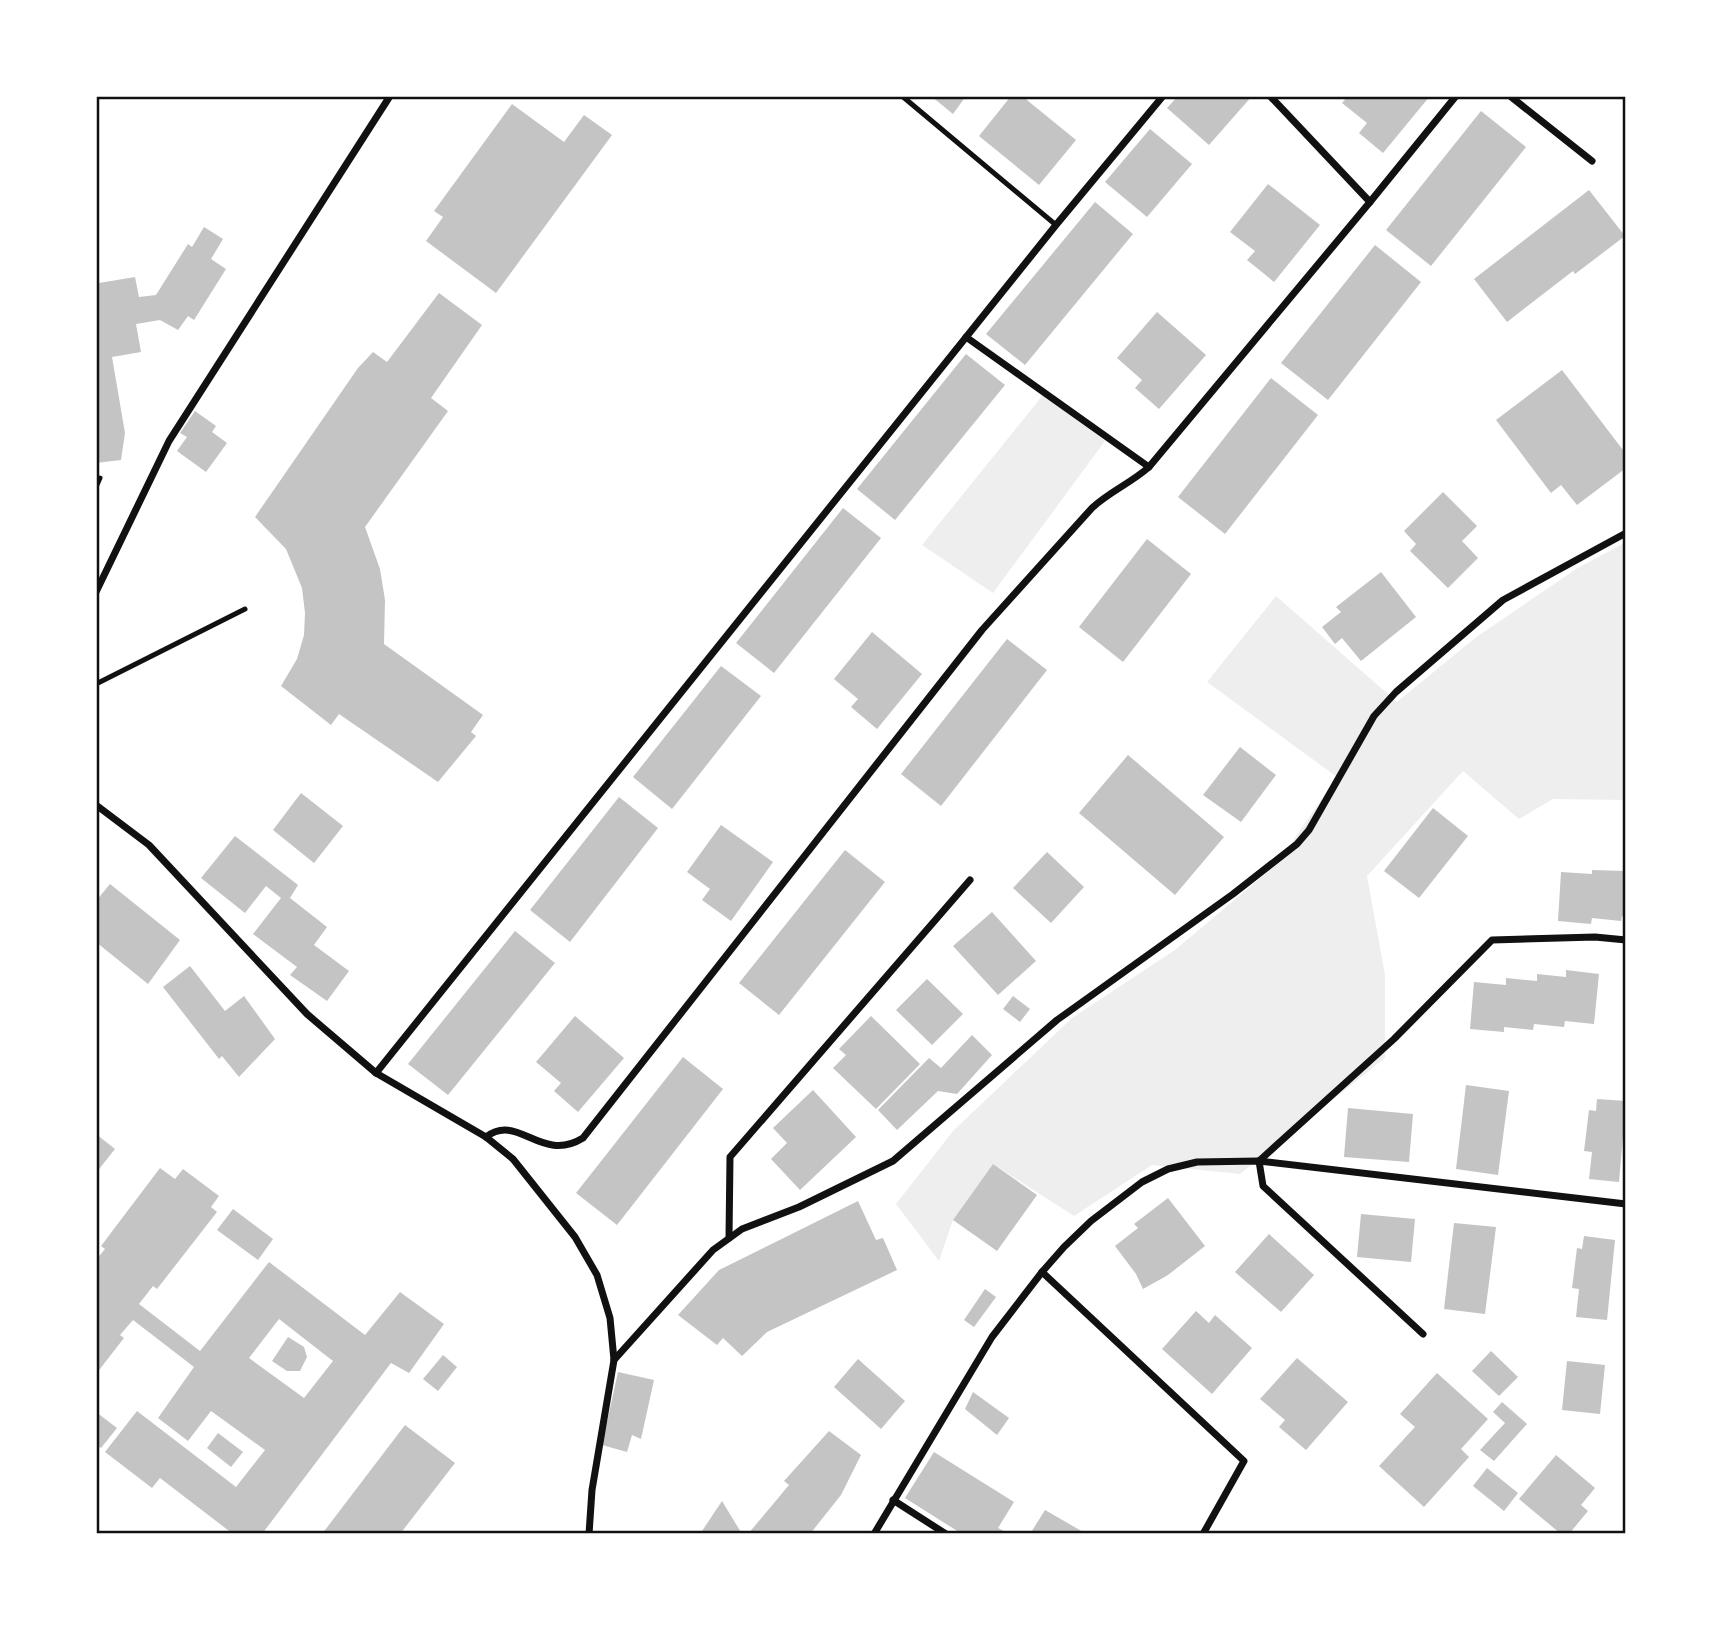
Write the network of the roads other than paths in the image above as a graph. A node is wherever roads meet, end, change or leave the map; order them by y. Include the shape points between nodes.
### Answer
1 (390, 96) edge
2 (902, 96) edge
3 (1163, 96) edge
4 (1270, 96) edge
5 (1456, 96) edge
6 (1510, 96) edge
7 (1592, 161) dead end
8 (1370, 202) junction
9 (1056, 225) junction
10 (966, 337) junction
11 (1149, 467) junction
12 (100, 478) dead end
13 (96, 487) edge
14 (1626, 533) edge
15 (96, 592) edge
16 (245, 609) dead end
17 (96, 684) edge
18 (96, 805) edge
19 (970, 880) dead end
20 (1626, 940) edge
21 (376, 1073) junction
22 (486, 1138) junction
23 (1259, 1161) junction
24 (1626, 1204) edge
25 (729, 1238) junction
26 (1042, 1272) junction
27 (1423, 1334) dead end
28 (614, 1360) junction
29 (893, 1500) junction
30 (589, 1534) edge
31 (874, 1534) edge
32 (946, 1534) edge
33 (1203, 1534) edge

1 - 15 street via 169,440
2 - 9 lane
3 - 9 street
4 - 8 street
5 - 8 street
6 - 7 street
8 - 11 street
9 - 10 street
10 - 11 street
10 - 21 street
11 - 22 street via 1091,508 982,630 583,1138 565,1147 505,1130
12 - 13 lane
14 - 25 street via 1503,600 1395,692 1374,716 1309,831 1233,894 1057,1020 893,1161
16 - 17 lane
18 - 21 street via 149,845 304,1011
19 - 25 street via 730,1157
20 - 23 street via 1492,940 1394,1039
21 - 22 street
22 - 28 street via 535,1184 587,1256 606,1298
23 - 24 street
23 - 26 street via 1197,1162 1142,1182 1091,1221
23 - 27 street via 1264,1186
25 - 28 street
26 - 29 street via 992,1337
26 - 33 street via 1244,1461
28 - 30 street
29 - 31 street
29 - 32 street

